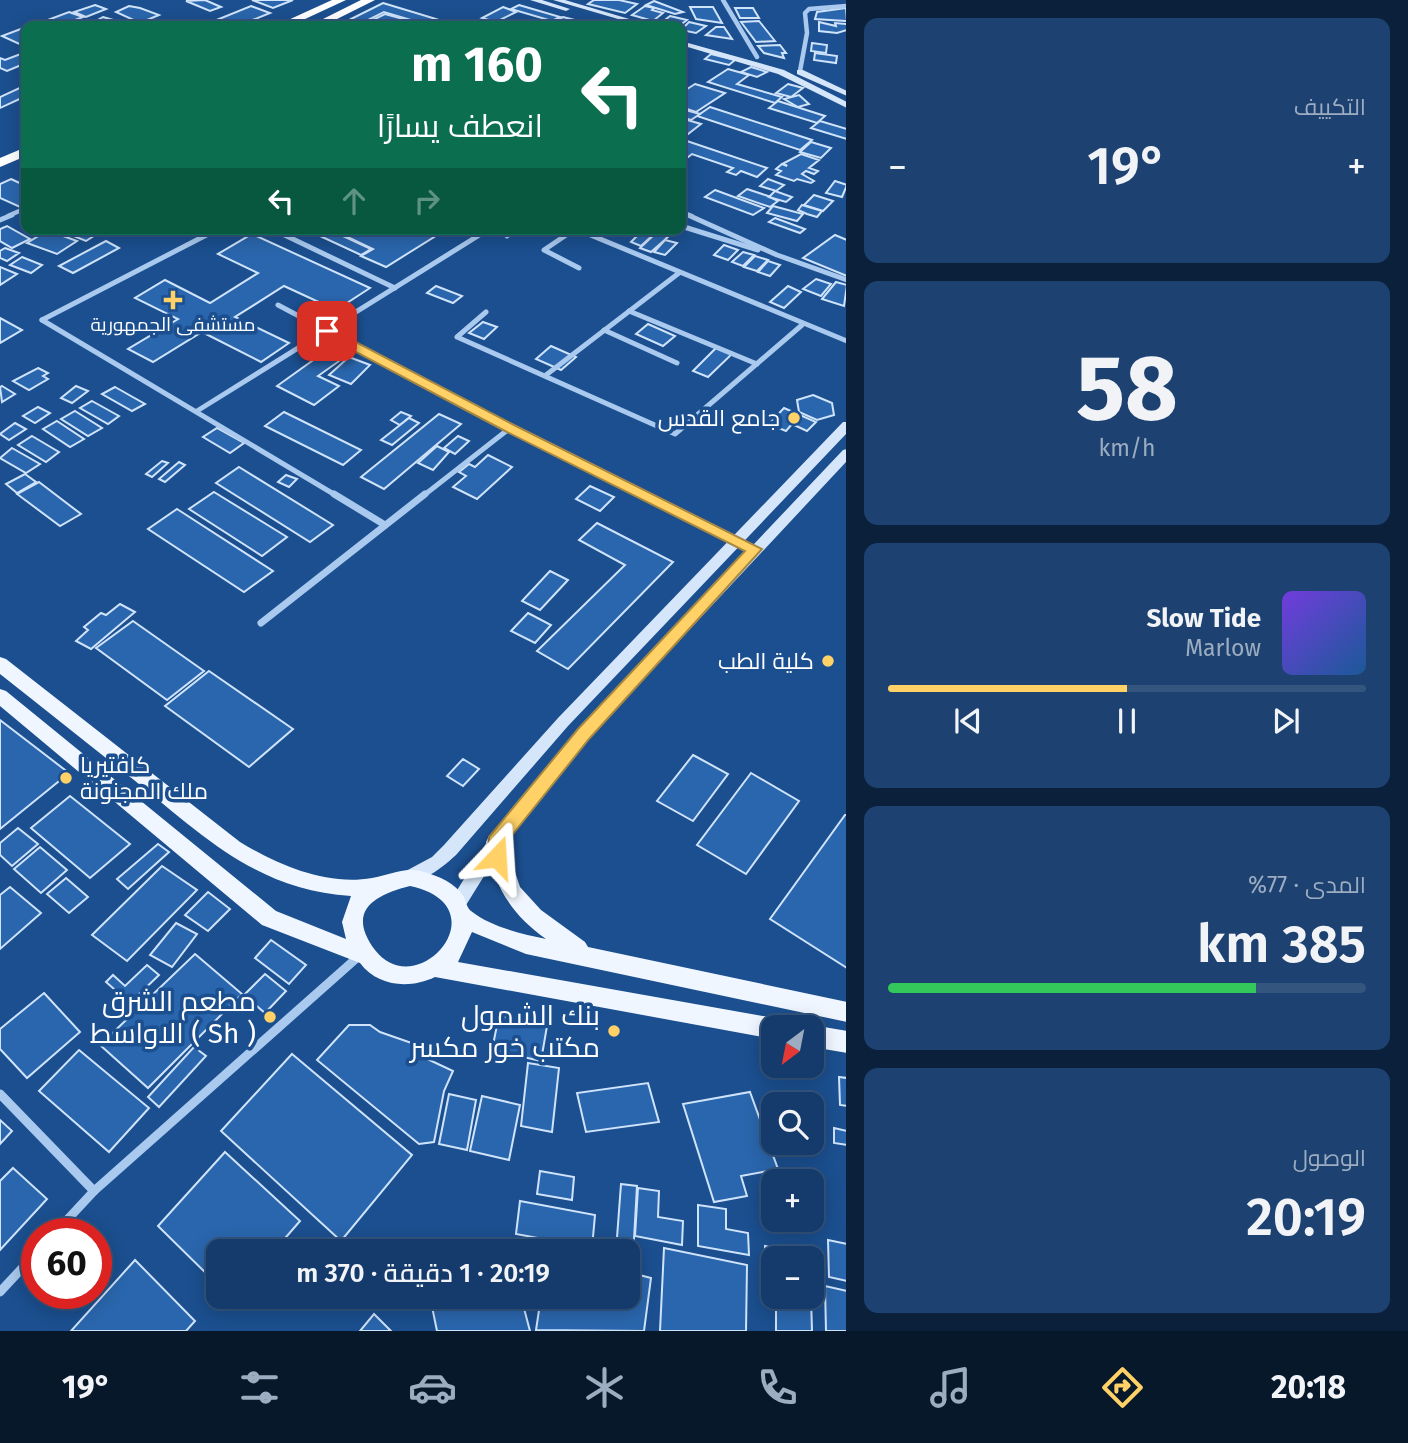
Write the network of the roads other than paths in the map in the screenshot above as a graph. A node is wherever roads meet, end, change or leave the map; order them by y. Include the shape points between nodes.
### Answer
1 (341, 0) edge
2 (370, 0) edge
3 (557, 0) edge
4 (723, 0) edge
5 (538, 1) edge
6 (846, 6) edge
7 (293, 21) edge
8 (324, 21) edge
9 (607, 21) edge
10 (631, 21) edge
11 (686, 36) edge
12 (686, 44) edge
13 (757, 57) junction
14 (800, 71) junction
15 (846, 94) edge
16 (846, 106) edge
17 (21, 137) edge
18 (0, 147) edge
19 (21, 153) edge
20 (0, 163) edge
21 (21, 210) edge
22 (686, 214) edge
23 (0, 220) edge
24 (686, 228) edge
25 (206, 235) edge
26 (285, 235) edge
27 (479, 235) edge
28 (566, 235) edge
29 (589, 235) edge
30 (772, 253) junction
31 (579, 268) dead end
32 (679, 273) junction
33 (846, 280) edge
34 (395, 288) junction
35 (278, 304) dead end
36 (629, 311) junction
37 (486, 312) dead end
38 (802, 325) junction
39 (604, 330) junction
40 (327, 331) junction
41 (846, 341) edge
42 (677, 363) dead end
43 (757, 364) junction
44 (546, 375) junction
45 (197, 411) junction
46 (846, 425) edge
47 (510, 428) junction
48 (846, 453) edge
49 (385, 526) junction
50 (734, 539) junction
51 (755, 549) junction
52 (261, 623) dead end
53 (0, 664) edge
54 (0, 696) edge
55 (495, 842) junction
56 (410, 877) junction
57 (373, 887) junction
58 (459, 911) junction
59 (584, 953) junction
60 (361, 954) junction
61 (437, 968) junction
62 (846, 1012) edge
63 (761, 1027) edge
64 (824, 1038) edge
65 (846, 1042) edge
66 (0, 1094) edge
67 (94, 1191) junction
68 (69, 1218) edge
69 (21, 1269) edge
70 (0, 1292) edge

1 - 7 highway
2 - 8 highway
3 - 10 main road
4 - 13 street
5 - 9 main road
6 - 14 street via 804,13 807,33
11 - 13 main road
12 - 16 main road via 781,72
13 - 14 main road
14 - 15 main road
17 - 18 highway
19 - 20 highway
21 - 23 street
22 - 30 street
24 - 30 street
25 - 45 street via 42,320
26 - 34 street
27 - 34 street
28 - 31 street via 544,250
29 - 32 street
30 - 33 street
32 - 36 street
32 - 38 street
34 - 40 street
35 - 40 street
36 - 39 street
36 - 43 street
37 - 44 street via 457,337
38 - 41 street
38 - 43 street
39 - 42 street
39 - 44 street
40 - 45 street
40 - 47 street
43 - 44 street via 675,434
45 - 49 street
46 - 50 main road
47 - 49 street
47 - 50 street
48 - 51 main road
49 - 52 street
50 - 51 main road
50 - 56 main road via 450,850
51 - 55 main road via 583,734
53 - 57 main road via 233,848 264,867 298,882
54 - 60 main road via 269,918
55 - 58 main road
55 - 59 main road via 499,871 510,893 534,919
56 - 57 main road
56 - 58 main road via 438,885
57 - 60 main road via 353,918 352,931
58 - 59 main road via 501,936
58 - 61 main road via 462,930 458,945
59 - 62 main road
60 - 61 main road via 387,972 413,974
60 - 67 street
61 - 63 main road
64 - 65 main road
66 - 67 street
67 - 68 street
69 - 70 street

